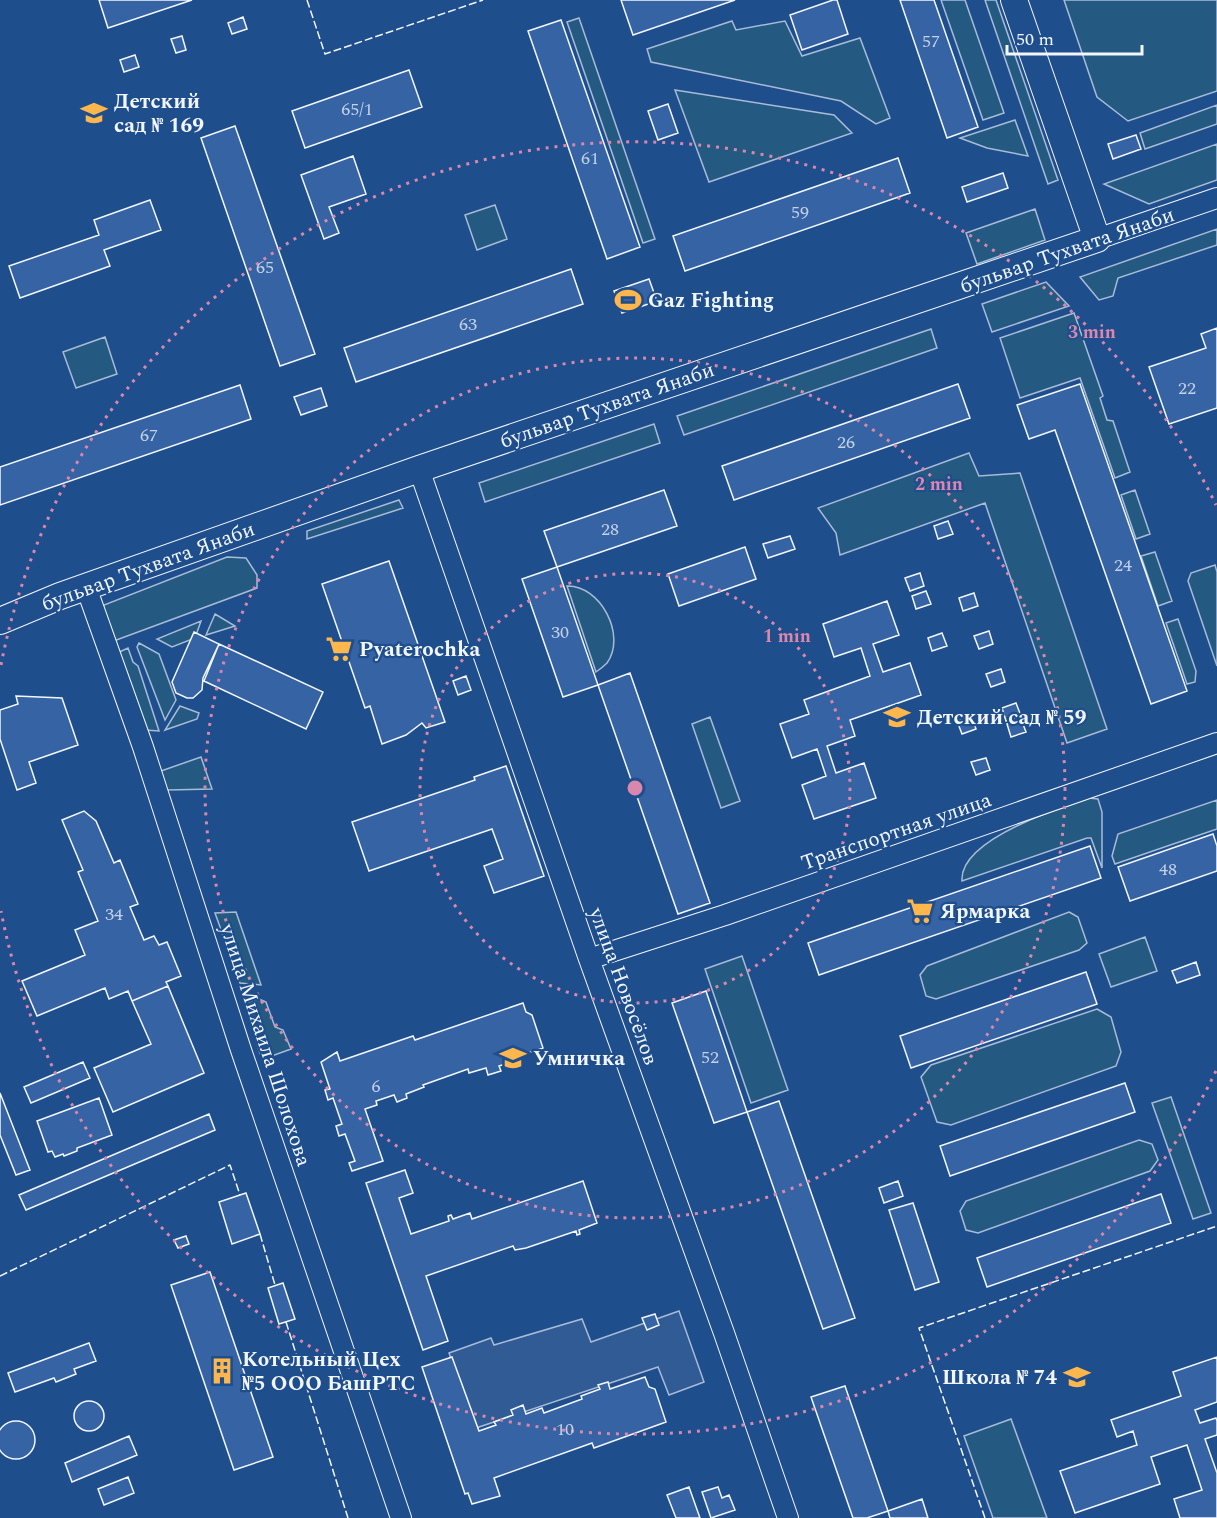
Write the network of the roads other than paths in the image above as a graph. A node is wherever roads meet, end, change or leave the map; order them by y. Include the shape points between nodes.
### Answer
1 (1014, 0) edge
2 (1217, 198) edge
3 (1097, 239) junction
4 (419, 469) junction
5 (86, 587) junction
6 (0, 621) edge
7 (1217, 743) edge
8 (589, 959) junction
9 (401, 1518) edge
10 (788, 1518) edge

1 - 3 main road
2 - 3 street, бульвар Тухвата Янаби
3 - 4 main road, бульвар Тухвата Янаби
4 - 5 main road, бульвар Тухвата Янаби
4 - 8 street, улица Новосёлов
5 - 6 main road, бульвар Тухвата Янаби
5 - 9 street, улица Михаила Шолохова
7 - 8 street, Транспортная улица
8 - 10 street, улица Новосёлов

